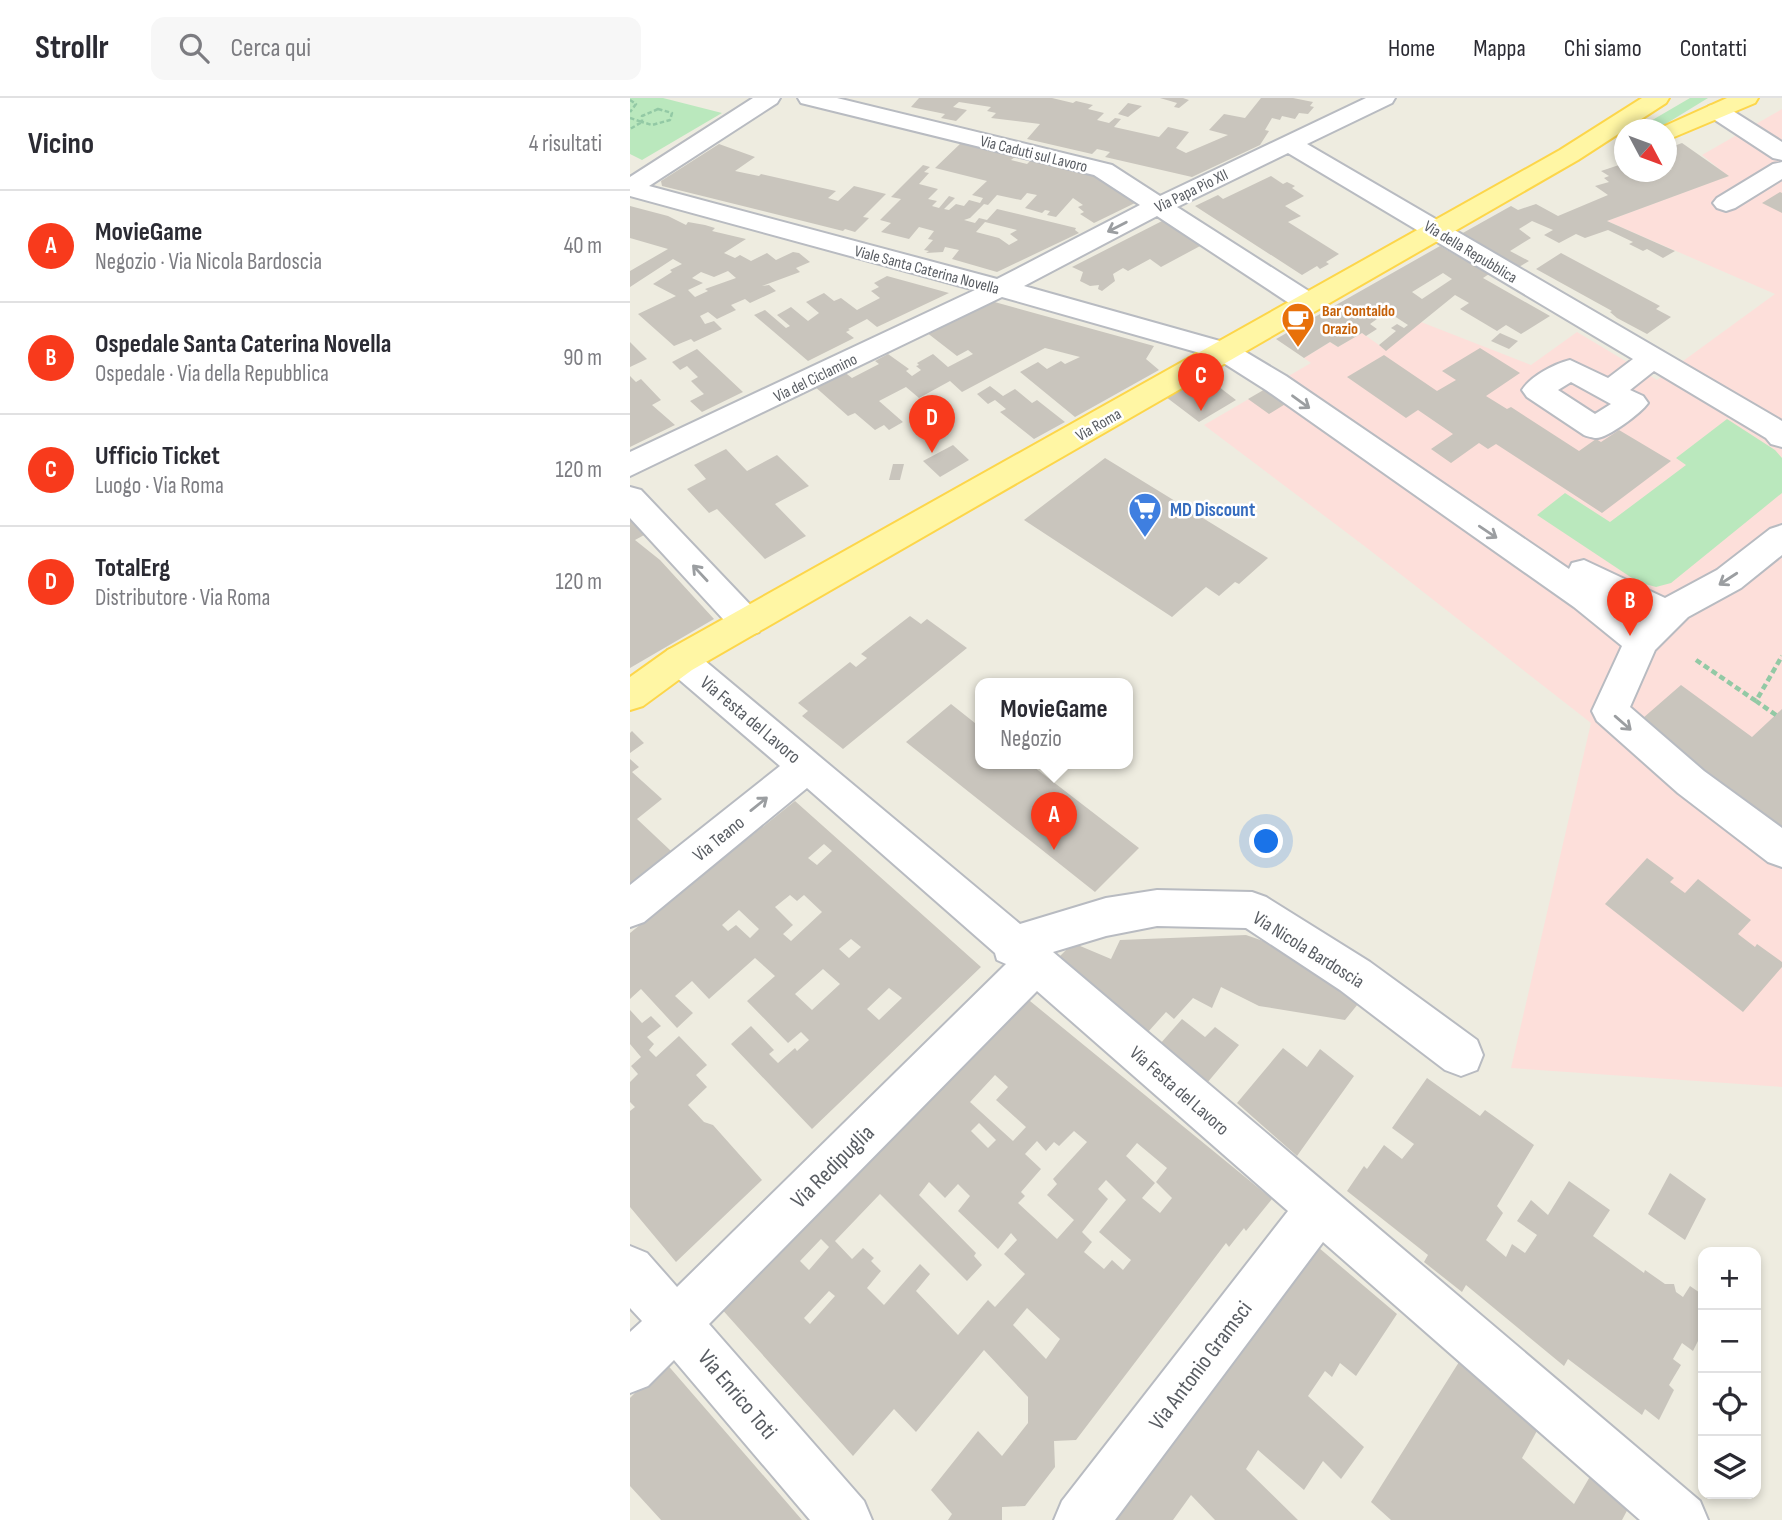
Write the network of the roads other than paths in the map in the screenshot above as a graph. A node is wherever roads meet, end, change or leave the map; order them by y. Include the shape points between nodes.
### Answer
1 (769, 98) edge
2 (809, 98) edge
3 (1384, 98) edge
4 (1658, 98) edge
5 (1747, 98) edge
6 (1717, 111) junction
7 (1677, 128) edge
8 (1289, 143) junction
9 (1614, 147) edge
10 (1782, 153) edge
11 (1569, 155) junction
12 (1782, 169) edge
13 (630, 188) edge
14 (1726, 203) dead end
15 (1158, 206) junction
16 (1436, 231) junction
17 (1000, 288) junction
18 (1308, 303) junction
19 (1236, 344) junction
20 (1653, 358) junction
21 (1263, 362) junction
22 (1609, 391) dead end
23 (1780, 431) edge
24 (630, 465) edge
25 (630, 498) edge
26 (1782, 537) edge
27 (1669, 615) junction
28 (747, 623) junction
29 (1641, 642) junction
30 (680, 660) junction
31 (630, 696) edge
32 (807, 766) junction
33 (1782, 850) edge
34 (630, 909) edge
35 (1023, 955) junction
36 (1461, 1055) dead end
37 (1319, 1209) junction
38 (630, 1270) edge
39 (677, 1321) junction
40 (630, 1368) edge
41 (845, 1520) edge
42 (1082, 1520) edge
43 (1681, 1520) edge

1 - 13 street
2 - 15 street, Via Caduti sul Lavoro via 1103,170
3 - 8 street, Via Papa Pio XII
4 - 11 main road, Via Roma
5 - 6 main road
6 - 7 main road
6 - 10 street
8 - 15 street, Via Papa Pio XII
8 - 16 street, Via della Repubblica
9 - 11 main road
11 - 16 main road, Via Roma
12 - 14 street
13 - 17 street, Viale Santa Caterina Novella
15 -> 17 street, Via Papa Pio XII
15 - 18 street, Via Caduti sul Lavoro
16 - 18 main road, Via Roma
16 - 20 street, Via della Repubblica
17 - 19 street, Viale Santa Caterina Novella
17 - 24 street, Via del Ciclamino
18 - 19 main road, Via Roma
19 - 21 street, Viale Santa Caterina Novella
19 - 28 main road, Via Roma
20 - 22 street
20 - 23 street, Via della Repubblica
21 - 27 street via 1601,584
21 -> 29 street
28 -> 25 street
26 -> 27 street via 1729,579
27 - 29 street
28 - 30 main road, Via Roma
29 -> 33 street via 1610,711 1691,782
30 - 31 main road, Via Roma
30 - 32 street, Via Festa del Lavoro
34 -> 32 street, Via Teano
32 - 35 street, Via Festa del Lavoro
35 - 36 street, Via Nicola Bardoscia via 1106,917 1157,908 1252,910 1355,976
35 - 37 street, Via Festa del Lavoro
35 - 39 street, Via Redipuglia
37 - 42 street, Via Antonio Gramsci
37 - 43 street, Via Festa del Lavoro
38 - 39 street, Via Enrico Toti
39 - 40 street, Via Redipuglia
39 - 41 street, Via Enrico Toti

